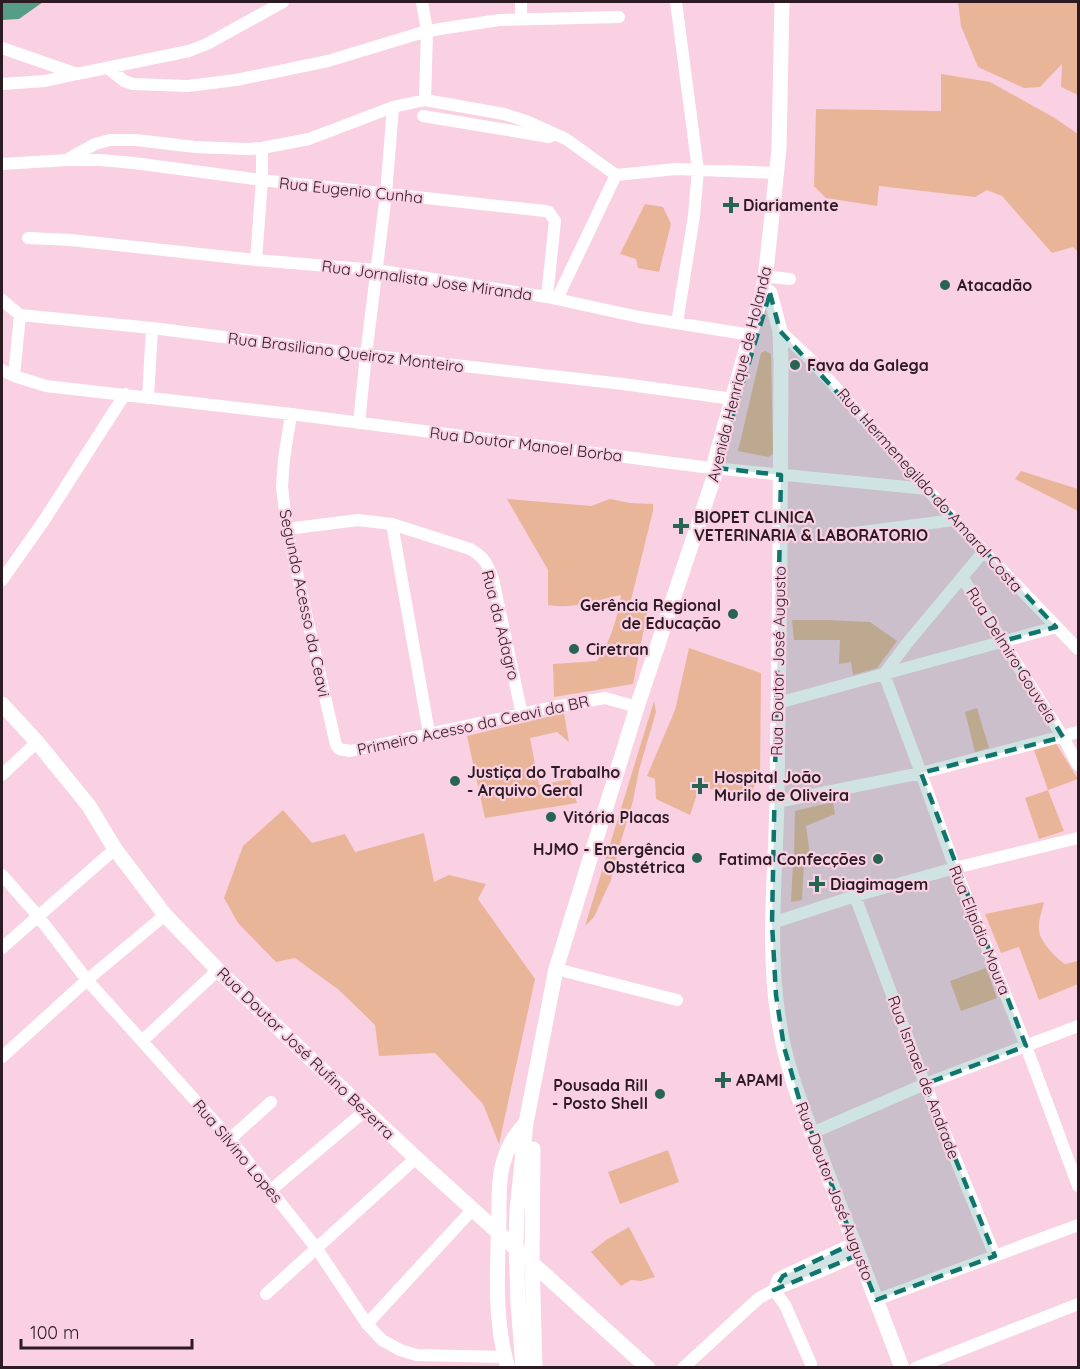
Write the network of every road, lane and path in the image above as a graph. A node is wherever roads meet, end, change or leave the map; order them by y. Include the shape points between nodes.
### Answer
1 (283, 2) edge
2 (422, 2) edge
3 (521, 2) edge
4 (676, 2) edge
5 (782, 2) edge
6 (790, 2) edge
7 (619, 17) dead end
8 (521, 19) junction
9 (427, 31) junction
10 (2, 48) edge
11 (108, 68) junction
12 (77, 74) junction
13 (2, 84) edge
14 (425, 100) junction
15 (393, 107) junction
16 (423, 116) dead end
17 (566, 139) junction
18 (262, 148) junction
19 (67, 160) junction
20 (2, 164) edge
21 (698, 170) junction
22 (777, 173) junction
23 (616, 175) junction
24 (262, 180) junction
25 (386, 194) junction
26 (28, 238) dead end
27 (256, 260) junction
28 (376, 270) junction
29 (773, 273) junction
30 (790, 275) dead end
31 (770, 293) junction
32 (552, 298) junction
33 (2, 300) edge
34 (20, 315) junction
35 (677, 323) junction
36 (152, 328) junction
37 (780, 331) junction
38 (751, 335) junction
39 (366, 355) junction
40 (2, 370) edge
41 (14, 376) junction
42 (125, 394) junction
43 (148, 398) junction
44 (733, 399) junction
45 (291, 414) junction
46 (359, 423) junction
47 (717, 468) junction
48 (781, 475) junction
49 (927, 489) junction
50 (954, 520) junction
51 (392, 524) junction
52 (287, 529) junction
53 (847, 534) dead end
54 (984, 551) junction
55 (962, 577) junction
56 (2, 580) edge
57 (1056, 627) junction
58 (1003, 641) junction
59 (1078, 649) edge
60 (884, 674) junction
61 (778, 703) junction
62 (2, 704) edge
63 (637, 707) junction
64 (522, 715) junction
65 (1078, 732) edge
66 (429, 733) junction
67 (1063, 736) junction
68 (37, 742) junction
69 (344, 750) joint
70 (1078, 765) edge
71 (921, 773) junction
72 (2, 775) edge
73 (777, 802) junction
74 (1078, 838) edge
75 (115, 849) junction
76 (955, 868) junction
77 (2, 875) edge
78 (855, 896) junction
79 (165, 915) junction
80 (38, 916) junction
81 (772, 923) junction
82 (2, 948) edge
83 (556, 969) junction
84 (218, 970) junction
85 (87, 980) junction
86 (677, 1000) dead end
87 (1078, 1026) edge
88 (142, 1041) junction
89 (1026, 1046) junction
90 (2, 1057) edge
91 (924, 1084) junction
92 (532, 1097) junction
93 (270, 1102) dead end
94 (366, 1110) junction
95 (526, 1123) junction
96 (812, 1133) junction
97 (230, 1139) junction
98 (416, 1158) junction
99 (1078, 1186) edge
100 (271, 1190) junction
101 (472, 1209) junction
102 (1078, 1225) edge
103 (498, 1233) junction
104 (317, 1249) junction
105 (856, 1249) junction
106 (995, 1256) junction
107 (532, 1261) junction
108 (774, 1290) junction
109 (266, 1294) dead end
110 (876, 1300) junction
111 (1078, 1304) edge
112 (367, 1324) junction
113 (506, 1362) edge
114 (812, 1364) dead end
115 (523, 1368) edge
116 (535, 1368) edge
117 (648, 1368) edge
118 (683, 1368) edge
119 (902, 1368) edge
120 (915, 1368) edge

1 - 11 street via 189,51
2 - 9 street
3 - 8 street
4 - 21 street
5 - 22 main road, Avenida Henrique de Holanda
6 - 29 main road via 787,157
7 - 8 street
8 - 9 street
9 - 11 street via 328,61 188,86 133,84
9 - 14 street
10 - 12 street
11 - 12 street
12 - 13 street
14 - 15 street
14 - 17 street via 504,114
15 - 18 street via 309,140
15 - 25 street
16 - 17 street
17 - 23 street
18 - 19 street via 110,140
18 - 24 street
19 - 20 street, Rua Eugenio Cunha
19 - 24 street, Rua Eugenio Cunha via 134,163
21 - 22 street
21 - 23 street
21 - 35 street
22 - 38 main road, Avenida Henrique de Holanda via 763,290
23 - 32 street
24 - 25 street, Rua Eugenio Cunha
24 - 27 street
25 - 28 street
25 - 32 street, Rua Eugenio Cunha via 549,212 555,221
26 - 27 street, Rua Jornalista Jose Miranda
27 - 28 street, Rua Jornalista Jose Miranda
28 - 32 street, Rua Jornalista Jose Miranda
28 - 39 street
29 - 30 street
29 - 31 main road
31 - 37 main road, Rua Doutor José Augusto
31 - 47 main road via 722,462
32 - 35 street, Rua Jornalista Jose Miranda
33 - 34 street
34 - 36 street, Rua Brasiliano Queiroz Monteiro
34 - 41 street
35 - 38 street, Rua Jornalista Jose Miranda
36 - 39 street, Rua Brasiliano Queiroz Monteiro
36 - 43 street
37 - 48 main road, Rua Doutor José Augusto
37 - 49 street, Rua Hermenegildo do Amaral Costa via 805,353
38 - 44 main road, Avenida Henrique de Holanda
39 - 44 street, Rua Brasiliano Queiroz Monteiro
39 - 46 street
40 - 41 street, Rua Doutor Manoel Borba
41 - 42 street, Rua Doutor Manoel Borba via 46,386
42 - 43 street, Rua Doutor Manoel Borba
42 - 56 street
43 - 45 street, Rua Doutor Manoel Borba
44 - 47 main road, Avenida Henrique de Holanda via 715,460
45 - 46 street, Rua Doutor Manoel Borba
45 - 52 street, Segundo Acesso da Ceavi via 282,487
46 - 47 street, Rua Doutor Manoel Borba
47 - 48 street, Rua Doutor Manoel Borba
47 - 63 main road, Avenida Henrique de Holanda
48 - 49 street, Rua Doutor Manoel Borba
48 - 61 main road, Rua Doutor José Augusto
49 - 50 street, Rua Hermenegildo do Amaral Costa
50 - 53 street
50 - 54 street, Rua Hermenegildo do Amaral Costa
51 - 52 street, Rua da Adagro via 358,520
51 - 64 street, Rua da Adagro via 470,549 488,565
51 - 66 street
52 - 69 street, Segundo Acesso da Ceavi via 336,745
54 - 55 street
54 - 57 street, Rua Hermenegildo do Amaral Costa
55 - 58 street, Rua Delmiro Gouveia
55 - 60 street
57 - 58 street
57 - 59 street, Rua Hermenegildo do Amaral Costa
58 - 60 street
58 - 67 street, Rua Delmiro Gouveia
60 - 61 street
60 - 71 street, Rua Elipídio Moura
61 - 73 main road, Rua Doutor José Augusto
62 - 68 main road, Rua Doutor José Rufino Bezerra
63 - 64 street, Primeiro Acesso da Ceavi da BR via 605,698
63 - 83 main road, Avenida Henrique de Holanda
64 - 66 street, Primeiro Acesso da Ceavi da BR
65 - 67 street
66 - 69 street, Primeiro Acesso da Ceavi da BR
67 - 70 street, Rua Delmiro Gouveia
67 - 71 street
68 - 72 street
68 - 75 main road, Rua Doutor José Rufino Bezerra via 89,806
71 - 73 street
71 - 76 street, Rua Elipídio Moura
73 - 81 main road, Rua Doutor José Augusto
74 - 76 street
75 - 79 main road, Rua Doutor José Rufino Bezerra
75 - 80 street
76 - 78 street
76 - 89 street, Rua Elipídio Moura
77 - 80 street, Rua Silvino Lopes
78 - 81 street
78 - 91 street, Rua Ismael de Andrade
79 - 84 main road, Rua Doutor José Rufino Bezerra
79 - 85 street
80 - 82 street
80 - 85 street, Rua Silvino Lopes
81 - 96 main road, Rua Doutor José Augusto via 779,1026
83 - 86 street
83 - 92 main road, Avenida Henrique de Holanda
84 - 88 street
84 - 94 main road, Rua Doutor José Rufino Bezerra
85 - 88 street, Rua Silvino Lopes
85 - 90 street
87 - 89 street
88 - 97 street, Rua Silvino Lopes
89 - 91 street
89 - 99 street, Rua Elipídio Moura
91 - 96 street
91 - 106 street, Rua Ismael de Andrade
92 - 95 main road, Avenida Henrique de Holanda
92 - 107 main road
93 - 97 street
94 - 98 main road, Rua Doutor José Rufino Bezerra
94 - 100 street
95 - 103 main road via 514,1138 502,1167
95 - 115 main road, Avenida Henrique de Holanda via 516,1241
96 - 105 main road, Rua Doutor José Augusto
97 - 100 street, Rua Silvino Lopes
98 - 101 main road, Rua Doutor José Rufino Bezerra
98 - 104 street
100 - 104 street, Rua Silvino Lopes
101 - 103 main road, Rua Doutor José Rufino Bezerra
101 - 112 street
102 - 106 street
103 - 107 main road, Rua Doutor José Rufino Bezerra
103 - 113 main road via 500,1331
104 - 109 street
104 - 112 street, Rua Silvino Lopes
105 - 108 street via 783,1276
105 - 110 main road, Rua Doutor José Augusto
106 - 110 street
107 - 116 main road
107 - 117 main road, Rua Doutor José Rufino Bezerra
108 - 114 street
108 - 118 street via 759,1298
110 - 119 main road, Rua Doutor José Augusto
111 - 120 street
112 - 113 street, Rua Silvino Lopes via 382,1340 416,1355

